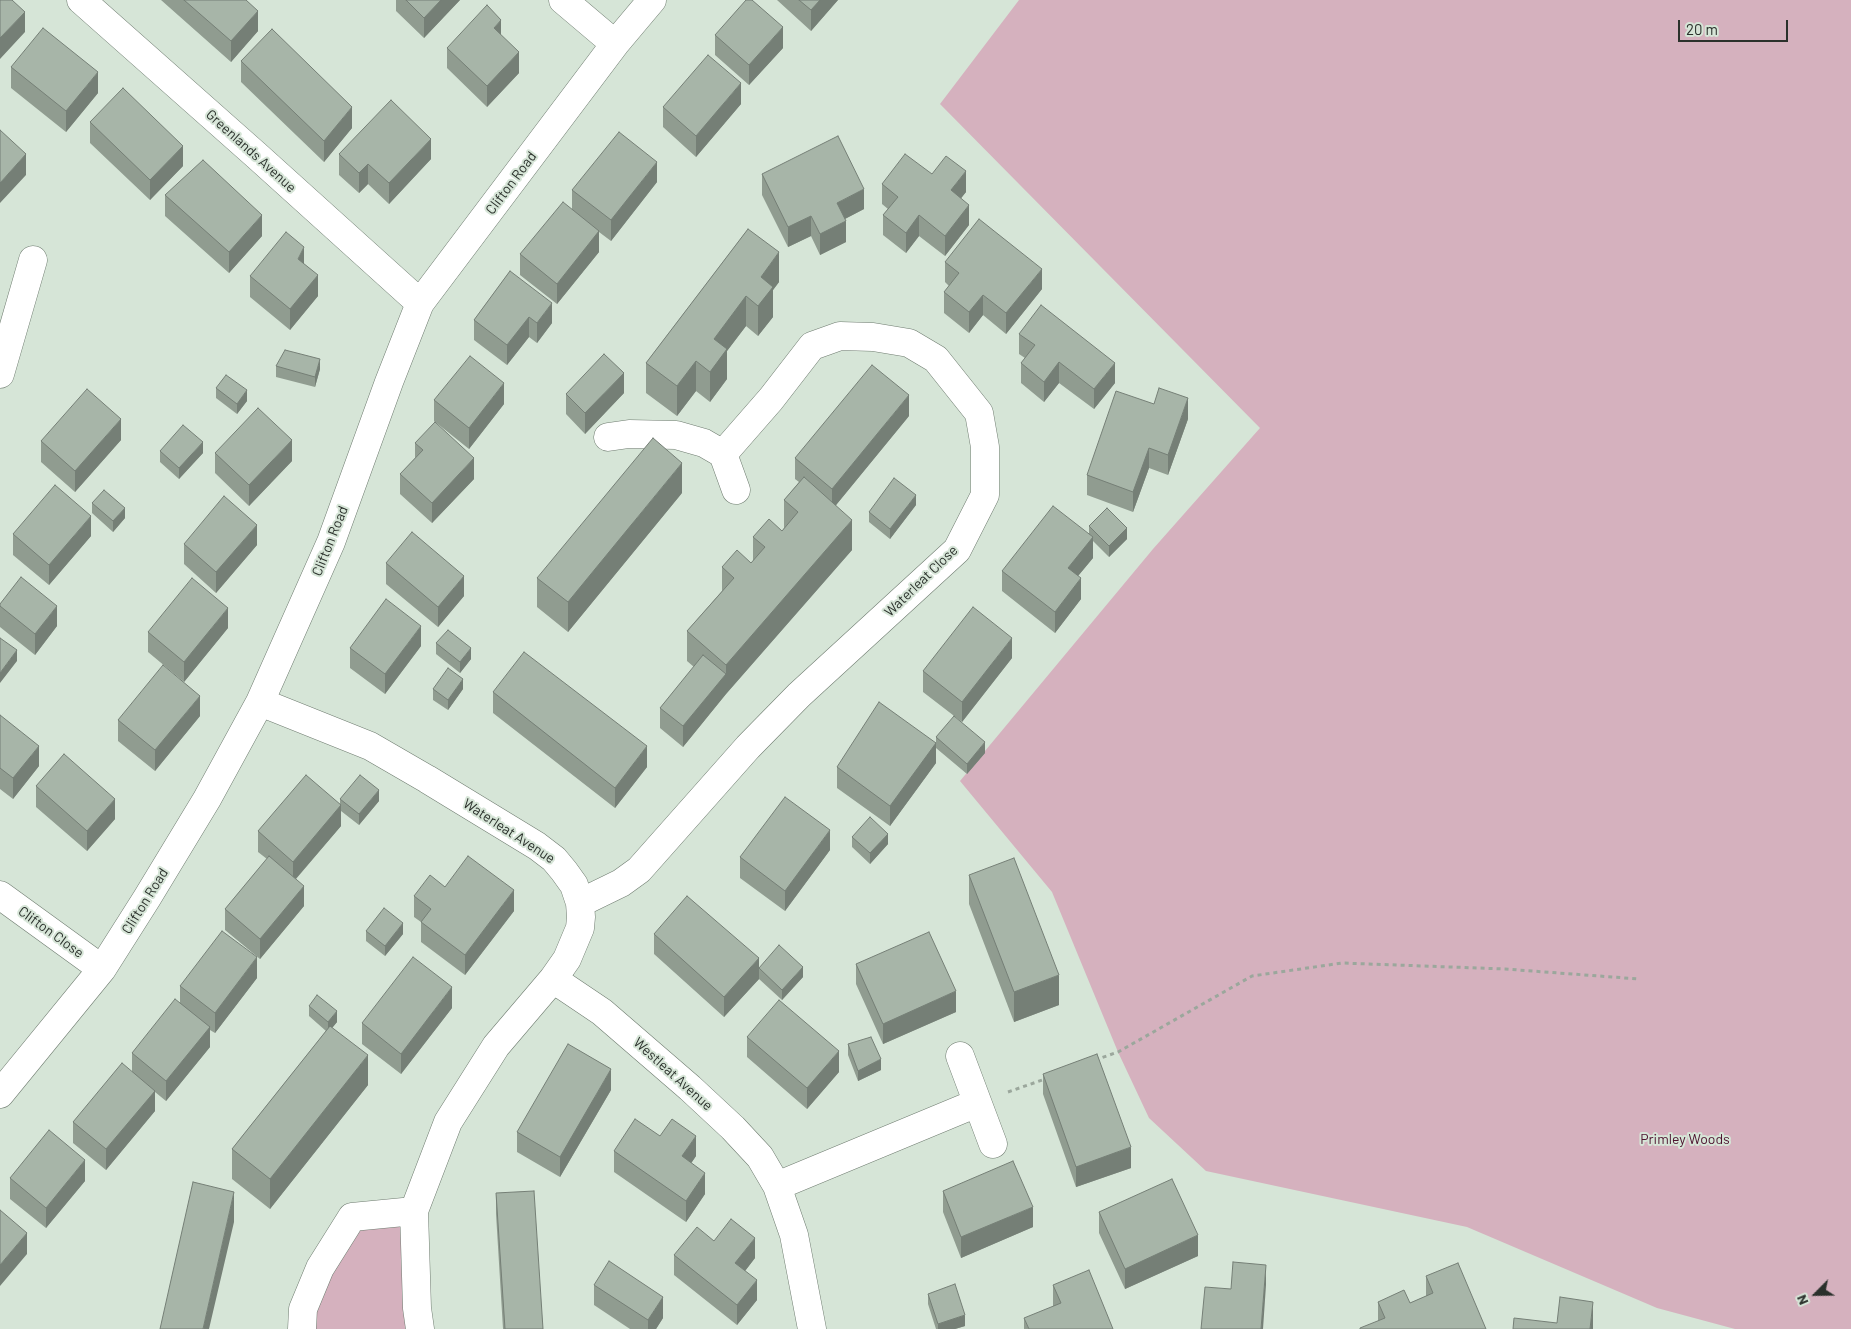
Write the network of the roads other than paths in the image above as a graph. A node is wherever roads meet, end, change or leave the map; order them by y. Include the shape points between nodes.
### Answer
1 (81, 0) edge
2 (563, 0) edge
3 (652, 0) edge
4 (615, 44) junction
5 (33, 260) dead end
6 (420, 303) junction
7 (0, 374) edge
8 (608, 437) dead end
9 (723, 454) junction
10 (736, 490) dead end
11 (260, 702) junction
12 (0, 895) edge
13 (580, 903) junction
14 (102, 969) junction
15 (553, 979) junction
16 (960, 1056) dead end
17 (0, 1094) edge
18 (977, 1103) junction
19 (993, 1144) dead end
20 (777, 1186) junction
21 (414, 1211) junction
22 (302, 1329) edge
23 (420, 1329) edge
24 (812, 1329) edge

1 - 6 street, Greenlands Avenue
2 - 4 street
3 - 4 street, Clifton Road
4 - 6 street, Clifton Road
5 - 7 street
6 - 11 street, Clifton Road via 331,542
8 - 9 street via 676,435 704,443
9 - 10 street
9 - 13 street, Waterleat Close via 812,346 840,336 874,337 909,343 936,358 979,413 985,447 985,495 957,550 792,702 639,870 621,883
11 - 13 street, Waterleat Avenue via 370,746 537,846 564,871 574,885
11 - 14 street, Clifton Road via 207,799
12 - 14 street, Clifton Close
13 - 15 street, Waterleat Avenue via 580,928 567,959
14 - 17 street, Clifton Road
15 - 20 street, Westleat Avenue via 602,1012 690,1088 760,1157
15 - 21 street, Waterleat Avenue via 496,1046 448,1122
16 - 18 street
18 - 19 street
18 - 20 street
20 - 24 street, Westleat Avenue via 794,1235
21 - 22 street via 352,1217 320,1268 303,1309
21 - 23 street, Waterleat Avenue

